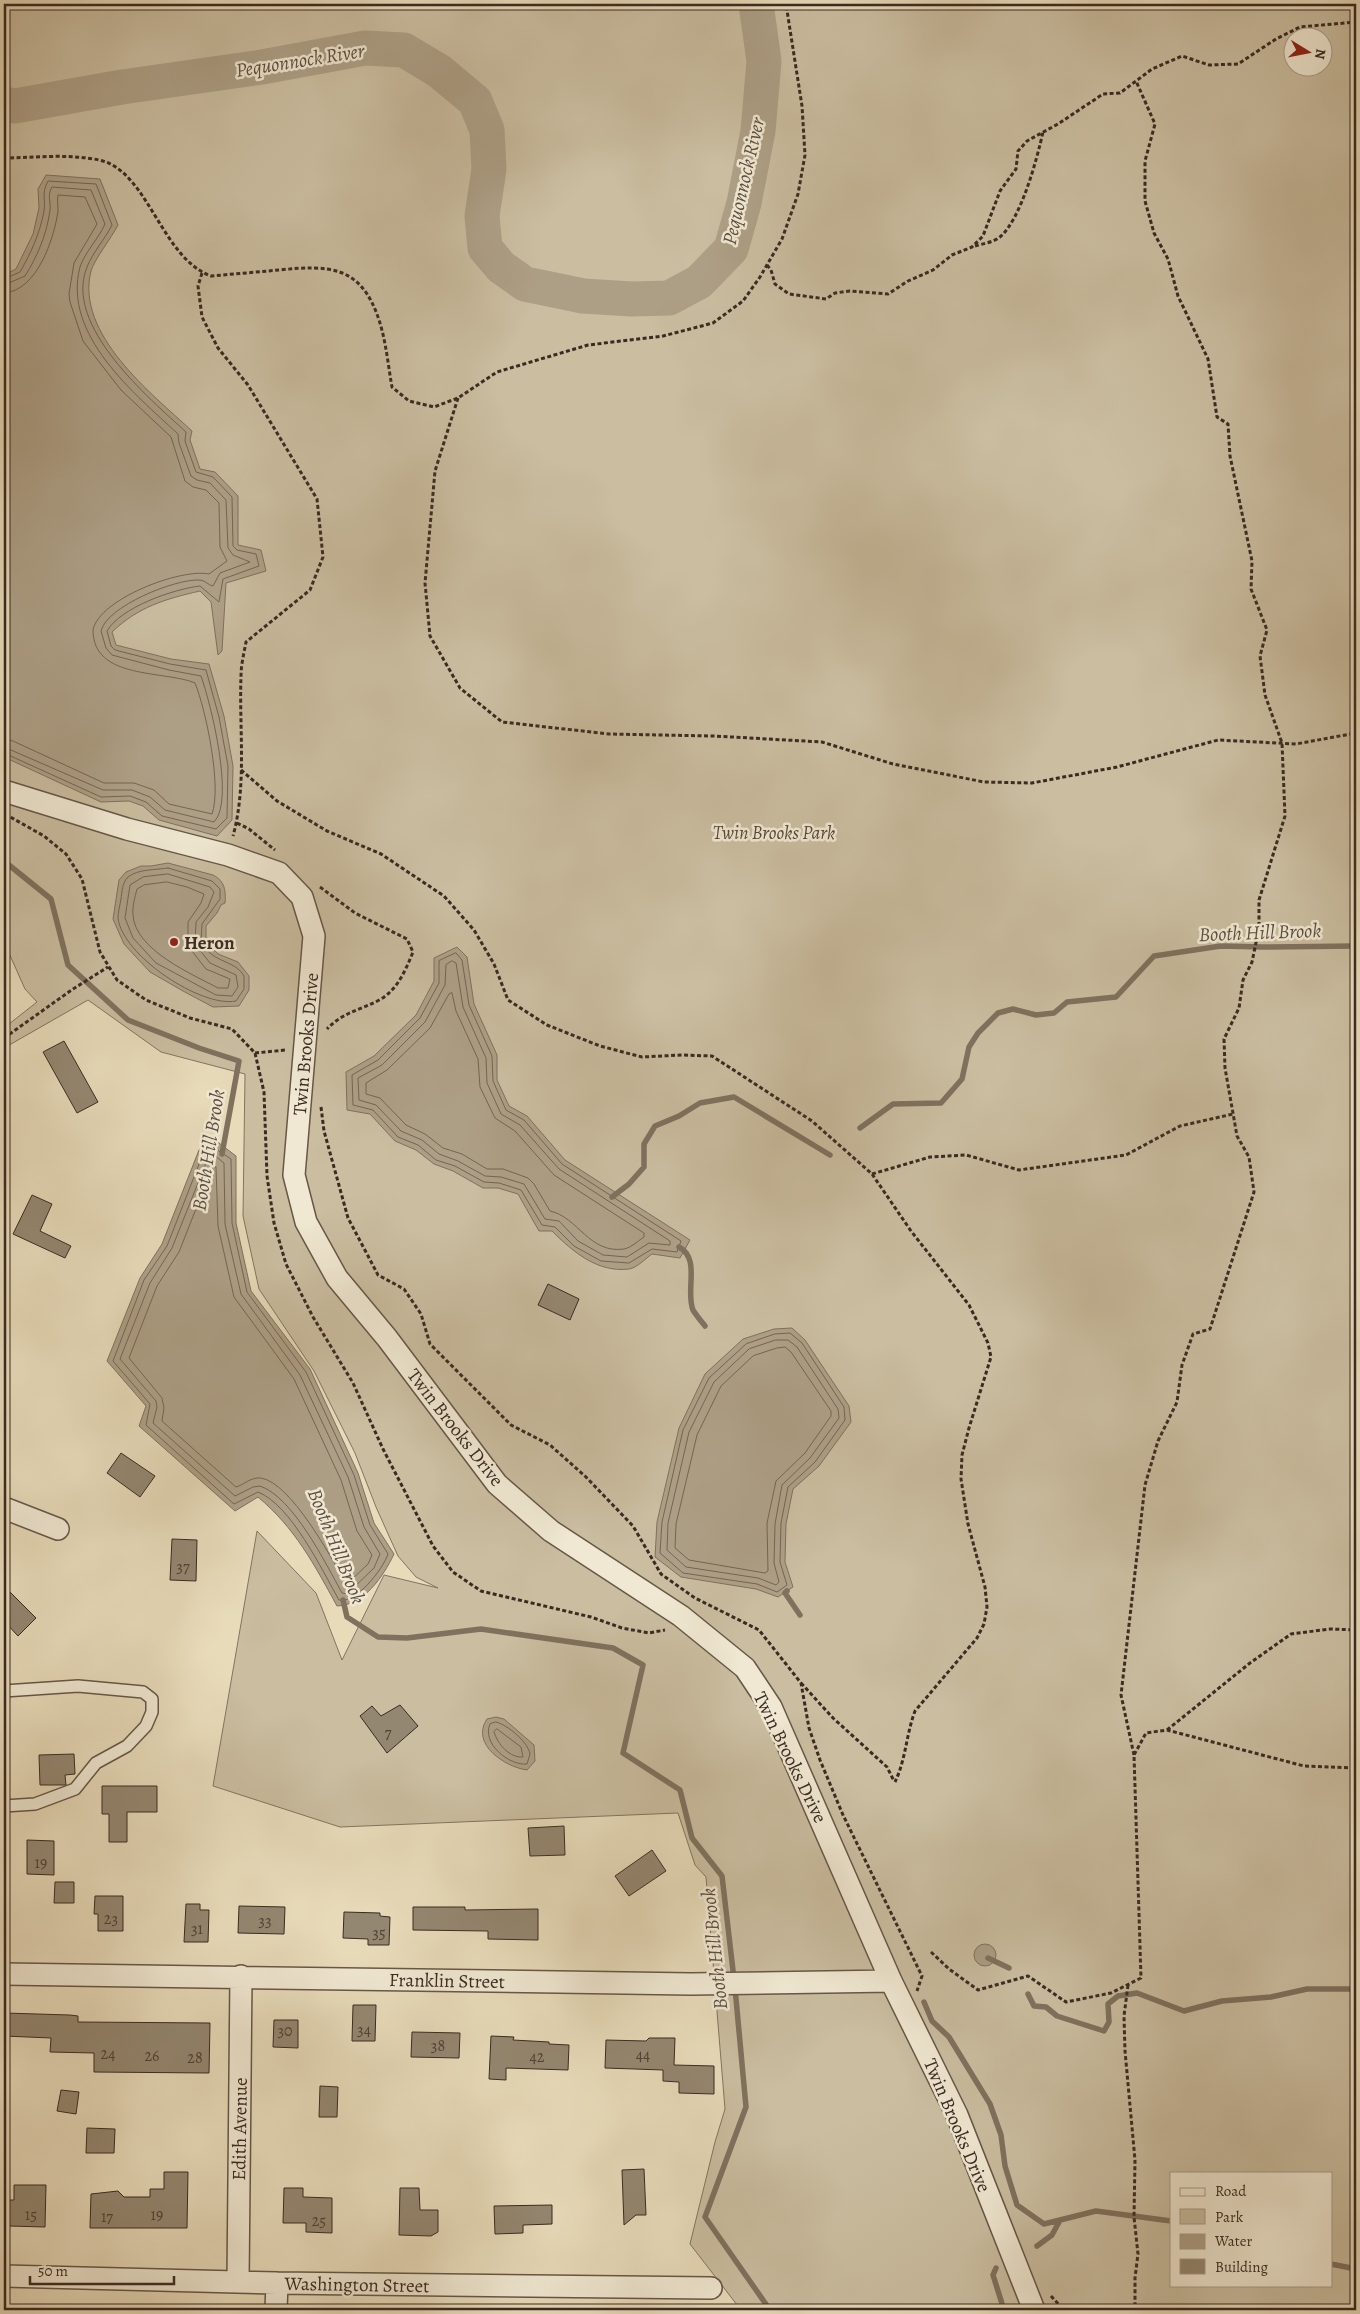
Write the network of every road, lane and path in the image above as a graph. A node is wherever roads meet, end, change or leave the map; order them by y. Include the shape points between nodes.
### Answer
1 (786, 4) edge
2 (1356, 22) edge
3 (1136, 81) junction
4 (1043, 132) junction
5 (4, 160) edge
6 (972, 247) junction
7 (767, 265) junction
8 (202, 273) junction
9 (458, 398) junction
10 (1356, 733) edge
11 (1282, 743) junction
12 (241, 770) junction
13 (4, 791) edge
14 (238, 814) dead end
15 (237, 823) dead end
16 (282, 855) dead end
17 (318, 886) dead end
18 (108, 967) dead end
19 (326, 1035) dead end
20 (4, 1038) edge
21 (320, 1100) dead end
22 (1233, 1114) junction
23 (872, 1174) junction
24 (4, 1508) edge
25 (58, 1529) dead end
26 (1356, 1630) edge
27 (801, 1683) junction
28 (4, 1691) edge
29 (1166, 1730) junction
30 (1134, 1755) junction
31 (1356, 1768) edge
32 (4, 1806) edge
33 (931, 1952) dead end
34 (4, 1974) edge
35 (240, 1976) junction
36 (891, 1981) junction
37 (1128, 1984) junction
38 (916, 1993) dead end
39 (4, 2276) edge
40 (238, 2282) junction
41 (277, 2283) junction
42 (711, 2288) dead end
43 (1047, 2293) dead end
44 (276, 2310) edge
45 (1034, 2310) edge
46 (1064, 2310) edge
47 (1135, 2310) edge

1 - 7 path via 802,106 805,155 798,194 782,239
2 - 3 path via 1300,27 1238,64 1209,65 1182,56 1152,69
3 - 4 path via 1120,93 1103,94
3 - 11 path via 1154,124 1145,161 1145,201 1154,233 1168,259 1178,296 1208,359 1217,418 1228,424 1230,456 1252,561 1251,589 1267,630 1260,656 1265,695
4 - 6 path via 1027,140 1018,151 1016,169 1000,191 983,236
4 - 6 path via 1034,172 1015,214 1000,237
5 - 8 path via 81,158 100,160 119,170 146,202 177,249
6 - 7 path via 952,255 934,270 908,280 888,294 850,291 826,298 805,298 789,294 775,284
7 - 9 path via 742,301 713,323 663,336 588,345 496,372
8 - 9 path via 211,276 314,266 348,276 362,286 379,320 392,387 410,401 434,407
8 - 12 path via 198,286 202,317 218,348 248,385 317,499 323,557 310,590 246,642 241,674
9 - 11 path via 435,471 425,583 430,636 460,688 502,722 609,734 822,742 912,768 984,782 1032,784 1117,767 1218,740
10 - 11 path via 1296,744
11 - 22 path via 1285,816 1258,900 1259,928 1252,962 1242,980 1239,1008 1224,1040
12 - 14 path
12 - 23 path via 278,801 326,831 381,854 444,896 474,930 494,964 508,1000 547,1025 600,1046 642,1057 712,1056 812,1121
13 - 36 street, Twin Brooks Drive via 126,829 228,855 279,873 302,897 314,936 294,1175 306,1222 337,1278 497,1484 551,1531 681,1616 745,1668 771,1707 795,1758
15 - 16 path
17 - 19 path via 354,913 407,939 413,952 404,975 382,999 351,1011 327,1028
18 - 20 path
21 - 27 path via 324,1132 348,1218 378,1275 404,1289 421,1314 430,1344 511,1425 550,1445 586,1477 633,1526 661,1574 695,1598 759,1630
22 - 23 path via 1180,1126 1126,1155 1019,1170 966,1154 930,1157
22 - 30 path via 1237,1136 1249,1157 1254,1192 1210,1329 1193,1334 1182,1365 1177,1402 1158,1441 1145,1485 1121,1696
23 - 27 path via 969,1305 988,1343 991,1357 967,1437 961,1479 987,1607 984,1624 969,1651 915,1711 903,1766 894,1782 887,1767 833,1718
24 - 25 street
26 - 29 path via 1330,1629 1291,1634
27 - 38 path via 809,1728 820,1760 843,1815 922,1976
28 - 32 lane via 78,1686 143,1692 152,1698 152,1712 146,1726 127,1746 96,1763 75,1789 36,1804
29 - 30 path via 1146,1733
29 - 31 path via 1304,1766
30 - 37 path via 1141,1978
33 - 37 path via 978,1990 1028,1976 1066,2002 1111,1993
34 - 35 street, Franklin Street
35 - 36 street, Franklin Street via 691,1984
35 - 40 street, Edith Avenue
36 - 45 street, Twin Brooks Drive via 957,2114
37 - 47 path via 1124,2016 1138,2254
39 - 40 street, Washington Street
40 - 41 street, Washington Street
41 - 42 street, Washington Street
41 - 44 street
43 - 46 path

